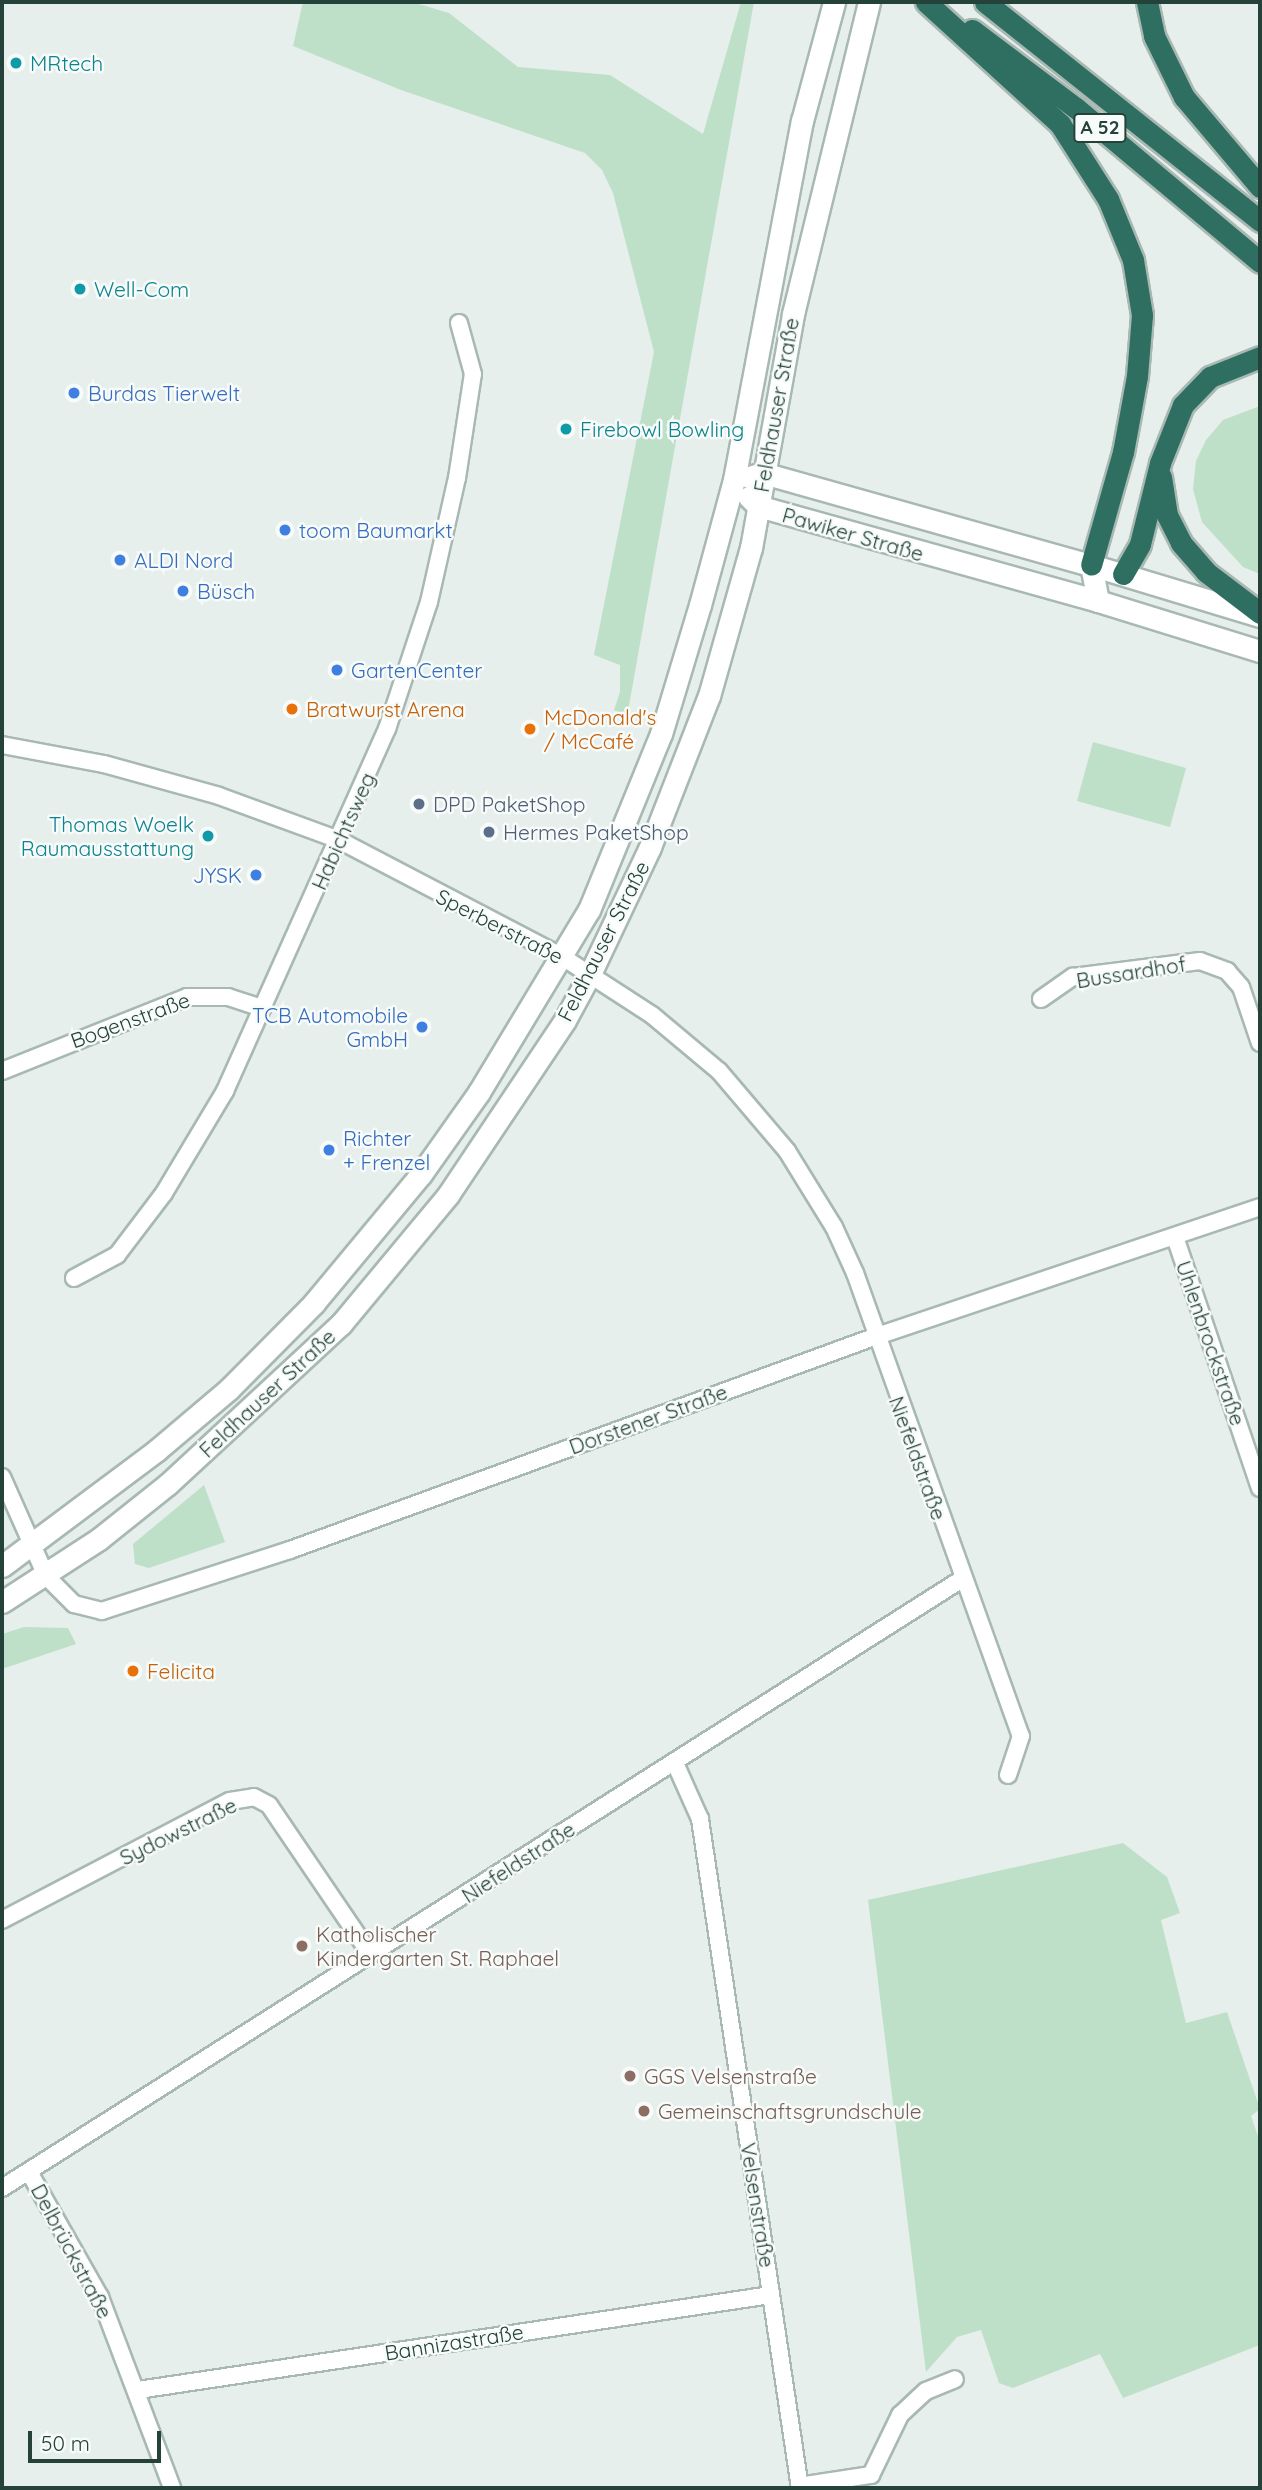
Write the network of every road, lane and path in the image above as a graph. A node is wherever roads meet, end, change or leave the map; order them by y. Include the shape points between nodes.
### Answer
1 (834, 2) edge
2 (869, 2) edge
3 (926, 2) edge
4 (934, 2) edge
5 (985, 2) edge
6 (1147, 2) edge
7 (1260, 187) edge
8 (1260, 221) edge
9 (1260, 261) edge
10 (459, 323) dead end
11 (1260, 357) edge
12 (1160, 463) junction
13 (763, 474) junction
14 (734, 480) junction
15 (758, 506) junction
16 (1091, 565) junction
17 (1123, 574) junction
18 (1098, 601) junction
19 (1260, 615) edge
20 (1260, 651) edge
21 (2, 745) edge
22 (339, 840) junction
23 (561, 956) junction
24 (590, 974) junction
25 (1041, 999) dead end
26 (262, 1008) junction
27 (1260, 1043) edge
28 (2, 1071) edge
29 (1260, 1207) edge
30 (1175, 1237) junction
31 (74, 1278) dead end
32 (874, 1338) junction
33 (2, 1477) edge
34 (1260, 1488) edge
35 (31, 1548) junction
36 (2, 1566) edge
37 (46, 1576) junction
38 (962, 1579) junction
39 (2, 1602) edge
40 (675, 1763) junction
41 (1008, 1774) dead end
42 (2, 1920) edge
43 (371, 1955) junction
44 (29, 2172) junction
45 (2, 2188) edge
46 (771, 2294) junction
47 (955, 2379) dead end
48 (138, 2390) junction
49 (799, 2487) edge
50 (172, 2488) edge

1 - 14 main road, Feldhauser Straße via 802,121
2 - 13 main road, Feldhauser Straße via 793,314
3 - 16 highway via 1060,124 1108,199 1133,260 1142,315 1137,376 1123,452
4 - 9 highway, A 52 via 1076,108
5 - 8 highway, A 52
6 - 7 highway via 1154,36 1184,97
10 - 22 street, Habichtsweg via 473,374 444,538 405,679
11 - 12 highway via 1210,377 1192,396 1178,415
12 - 17 highway via 1140,544
12 - 19 highway via 1167,515 1181,543 1206,572
13 - 14 main road, Pawiker Straße
13 - 15 main road, Feldhauser Straße
13 - 16 main road, Pawiker Straße
14 - 15 main road, Pawiker Straße
14 - 23 main road, Feldhauser Straße via 661,734 589,910
15 - 18 main road, Pawiker Straße
15 - 24 main road, Feldhauser Straße via 751,548 709,696 645,858
16 - 17 main road, Pawiker Straße
16 - 18 main road
17 - 18 main road
17 - 19 main road, Pawiker Straße
18 - 20 main road, Pawiker Straße
21 - 22 street, Sperberstraße via 104,764 219,796
22 - 23 street, Sperberstraße
22 - 26 street, Habichtsweg
23 - 24 street, Sperberstraße
23 - 35 main road, Feldhauser Straße via 479,1092 436,1153 314,1303 229,1389
24 - 32 street, Sperberstraße via 700,1051 761,1117 834,1227 855,1273
24 - 37 main road, Feldhauser Straße via 565,1020 448,1195 341,1324 168,1484
25 - 27 street, Bussardhof via 1073,978 1200,961 1227,971 1241,987
26 - 28 street, Bogenstraße via 228,997 187,997
26 - 31 street, Habichtsweg via 225,1091 164,1193 117,1255
29 - 30 street, Dorstener Straße
30 - 32 street, Dorstener Straße
30 - 34 street, Uhlenbrockstraße
32 - 37 street, Dorstener Straße via 130,1604 102,1611 74,1604
32 - 38 street, Niefeldstraße
33 - 35 street, Dorstener Straße
35 - 36 main road
35 - 37 street, Dorstener Straße
37 - 39 main road
38 - 40 street, Niefeldstraße
38 - 41 street, Niefeldstraße via 1021,1736
40 - 43 street, Niefeldstraße
40 - 46 street, Velsenstraße via 700,1819
42 - 43 street, Sydowstraße via 229,1801 254,1797 268,1805
43 - 44 street, Niefeldstraße
44 - 45 street, Niefeldstraße
44 - 48 street, Delbrückstraße via 100,2297
46 - 48 street, Bannizastraße
46 - 49 street, Velsenstraße
47 - 49 street, Velsenstraße via 926,2391 900,2415 872,2475
48 - 50 street, Delbrückstraße

